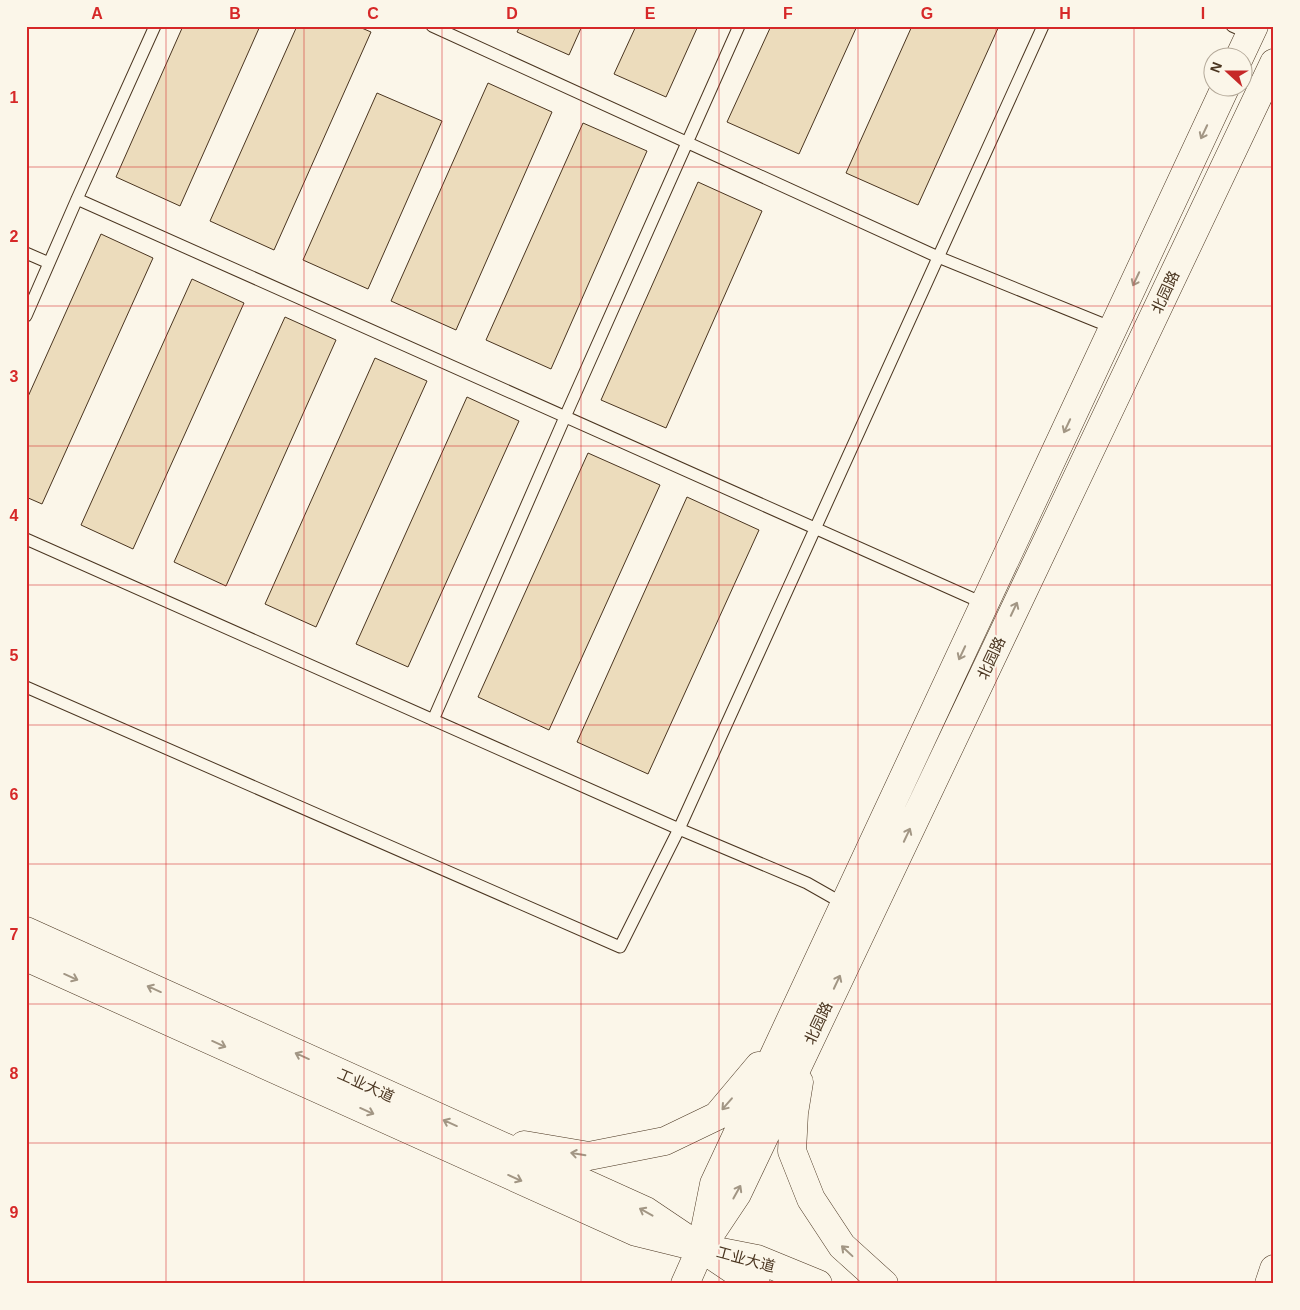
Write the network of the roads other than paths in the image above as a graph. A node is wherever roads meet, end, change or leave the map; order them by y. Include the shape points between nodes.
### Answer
1 (155, 26) edge
2 (432, 26) edge
3 (739, 26) edge
4 (1043, 26) edge
5 (1274, 63) edge
6 (1220, 98) edge
7 (688, 143) junction
8 (77, 200) junction
9 (26, 253) edge
10 (938, 257) junction
11 (49, 263) junction
12 (26, 316) edge
13 (1113, 328) junction
14 (565, 417) junction
15 (815, 529) junction
16 (26, 539) edge
17 (984, 604) junction
18 (26, 687) edge
19 (433, 720) junction
20 (679, 829) junction
21 (845, 904) junction
22 (26, 931) edge
23 (26, 957) edge
24 (792, 1047) junction
25 (487, 1139) junction
26 (701, 1248) junction
27 (1274, 1269) edge
28 (685, 1284) edge
29 (756, 1284) edge
30 (818, 1284) edge
31 (884, 1284) edge
32 (1269, 1284) edge

1 - 8 lane
2 - 7 lane
3 - 7 lane
4 - 10 lane
24 -> 5 main road, 北园路
6 -> 13 main road, 北园路
7 - 10 lane
7 - 14 lane
8 - 11 lane
8 - 14 lane
9 - 11 lane
10 - 13 lane
10 - 15 lane
11 - 12 lane
13 -> 17 main road, 北园路
14 - 15 lane
14 - 19 lane
15 - 17 lane
15 - 20 lane
16 - 19 lane
17 -> 21 main road, 北园路
18 - 20 lane via 620,947
19 - 20 lane
20 - 21 lane via 807,883
21 - 24 main road, 北园路
25 -> 22 main road, 工业大道
23 -> 26 main road, 工业大道 via 636,1232
24 -> 25 main road via 717,1116 665,1141 589,1156
24 - 26 main road, 北园路 via 714,1184
31 -> 24 main road via 842,1246 811,1199 792,1151
26 -> 25 main road, 工业大道 via 646,1211
26 - 28 main road, 北园路
26 - 29 main road, 工业大道
26 - 30 main road, 工业大道 via 758,1259
27 - 32 main road

